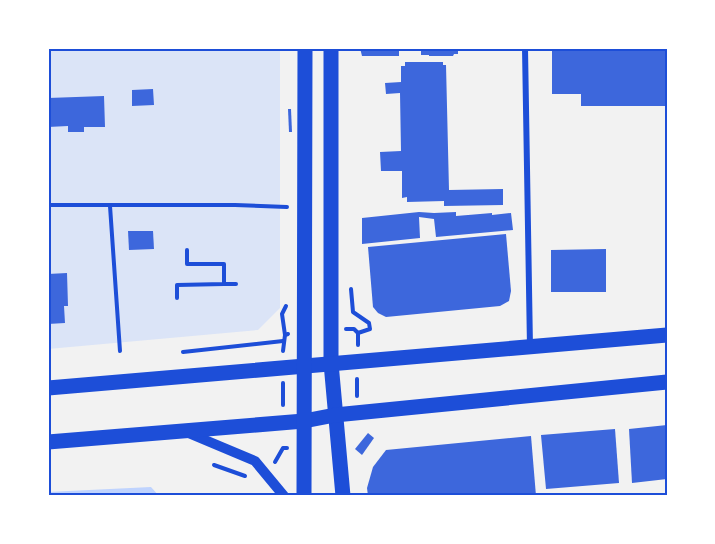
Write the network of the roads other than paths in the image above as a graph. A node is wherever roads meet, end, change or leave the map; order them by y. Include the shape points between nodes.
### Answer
1 (305, 48) edge
2 (331, 48) edge
3 (525, 48) edge
4 (667, 335) edge
5 (530, 348) junction
6 (331, 363) junction
7 (305, 367) junction
8 (667, 382) edge
9 (48, 388) edge
10 (335, 415) junction
11 (304, 421) junction
12 (183, 431) junction
13 (48, 442) edge
14 (284, 496) edge
15 (304, 496) edge
16 (343, 496) edge

1 - 7 main road
2 - 6 main road
3 - 5 street
4 - 5 main road
5 - 6 main road
6 - 7 main road
6 - 10 main road
7 - 9 main road
7 - 11 main road
8 - 10 main road
10 - 11 main road
10 - 16 main road
11 - 12 main road
11 - 15 main road
12 - 13 main road
12 - 14 street via 255,461

